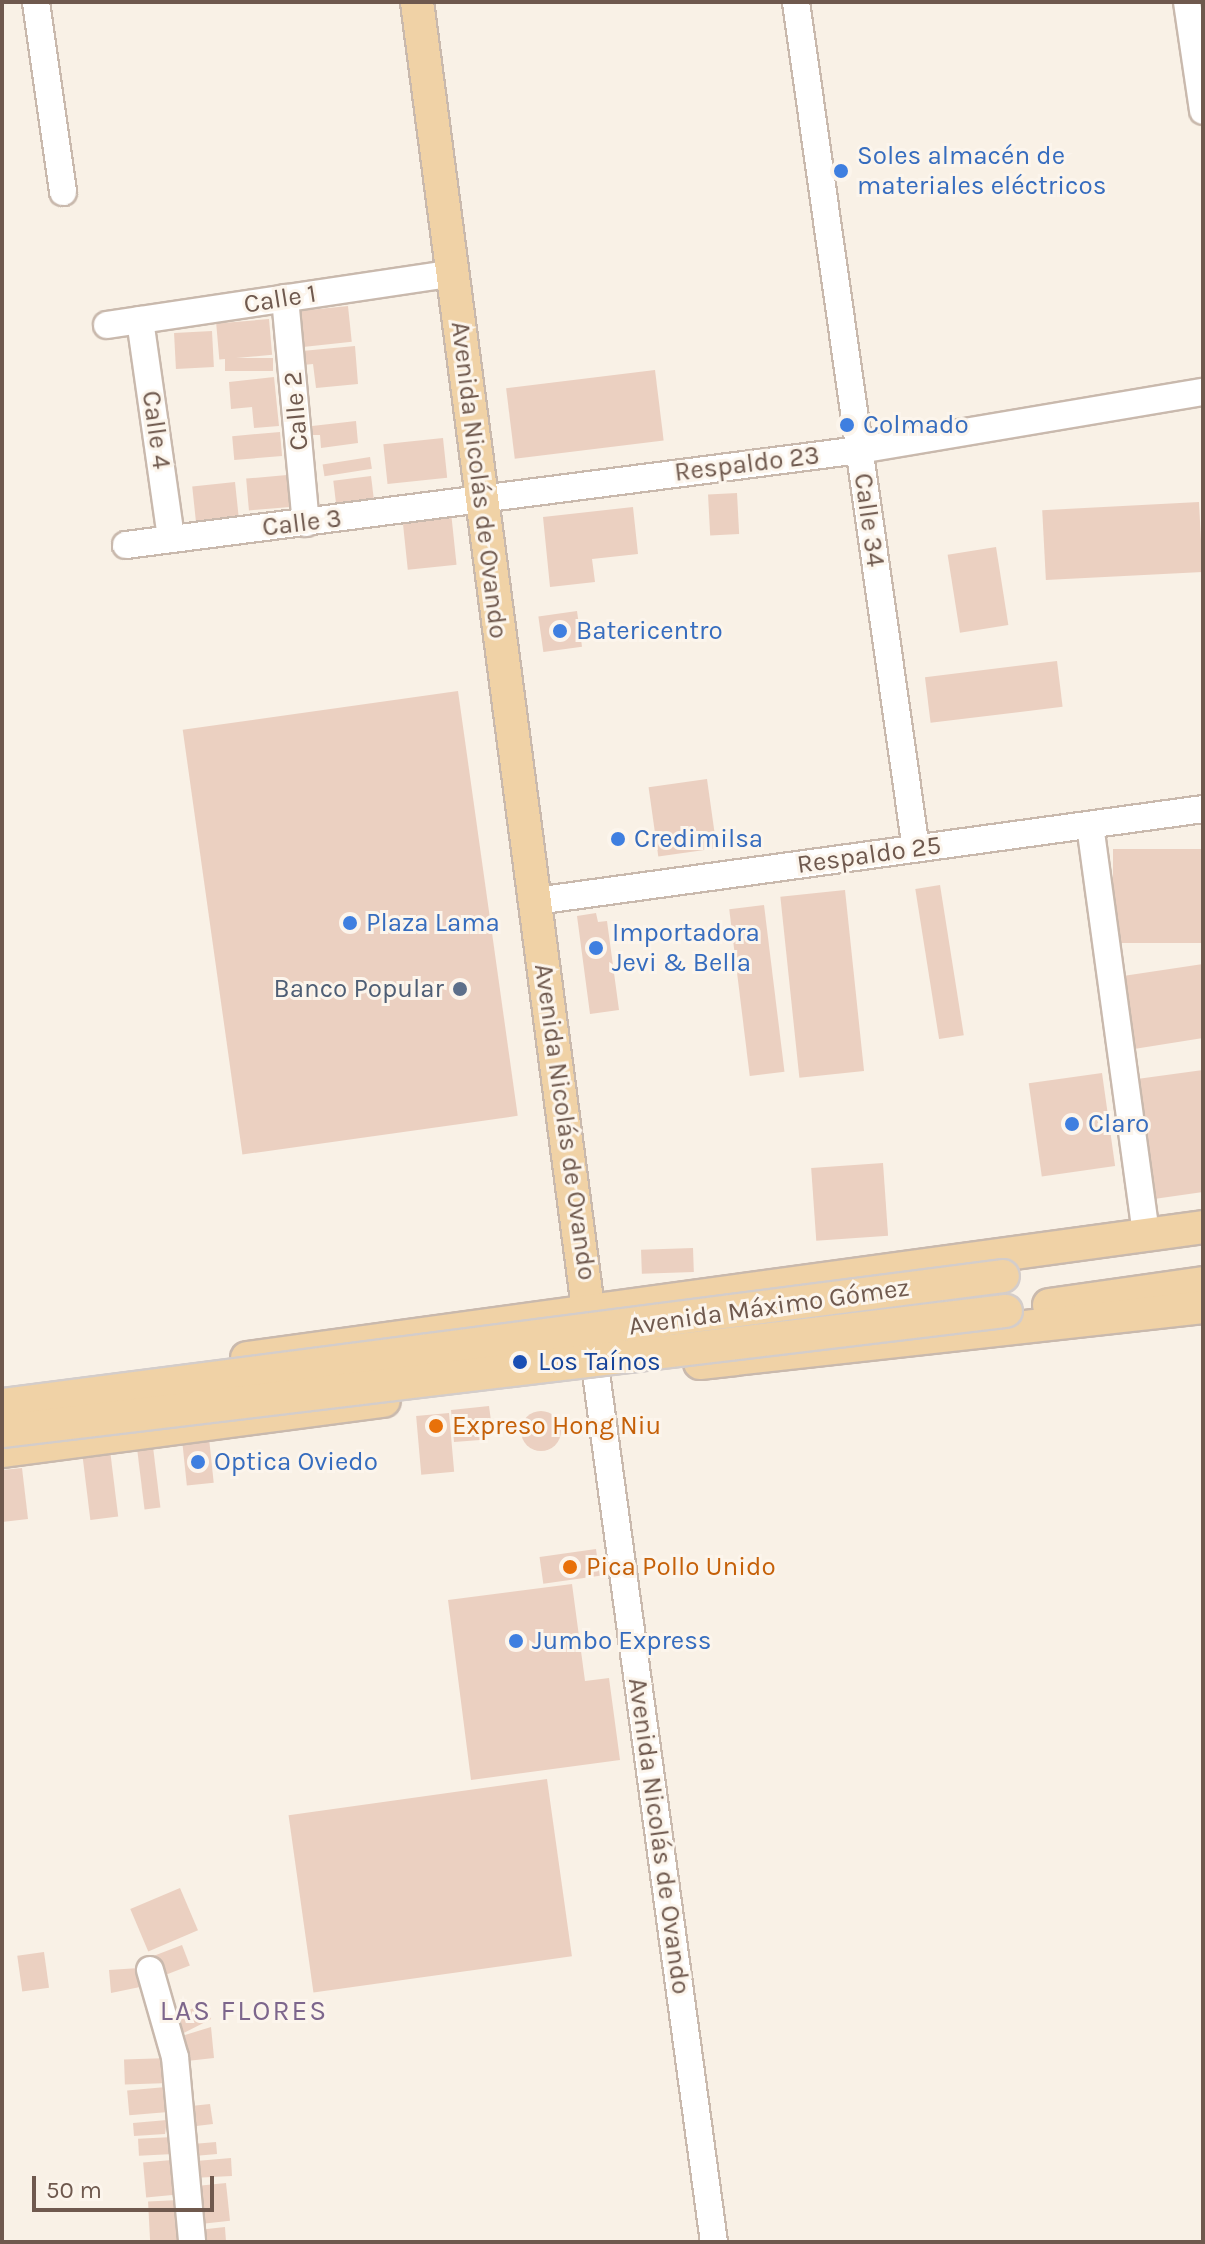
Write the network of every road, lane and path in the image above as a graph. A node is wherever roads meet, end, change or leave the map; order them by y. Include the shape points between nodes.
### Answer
1 (36, 2) edge
2 (417, 2) edge
3 (796, 2) edge
4 (1187, 2) edge
5 (1201, 77) edge
6 (1203, 111) edge
7 (63, 192) dead end
8 (453, 273) junction
9 (285, 298) junction
10 (140, 320) junction
11 (107, 325) dead end
12 (1203, 392) edge
13 (859, 450) junction
14 (479, 498) junction
15 (306, 523) junction
16 (171, 539) junction
17 (126, 545) dead end
18 (1203, 809) edge
19 (1090, 825) junction
20 (916, 849) junction
21 (536, 901) junction
22 (1203, 1227) edge
23 (1146, 1235) junction
24 (1203, 1248) edge
25 (1203, 1283) edge
26 (1203, 1307) edge
27 (590, 1311) junction
28 (596, 1373) junction
29 (2, 1391) edge
30 (2, 1405) edge
31 (2, 1431) edge
32 (2, 1451) edge
33 (150, 1970) dead end
34 (192, 2242) edge
35 (714, 2242) edge

1 - 7 street
2 - 8 main road, Avenida Nicolás de Ovando
3 - 13 street, Calle 34
4 - 5 street
5 - 6 street
8 - 9 street, Calle 1
8 - 14 main road, Avenida Nicolás de Ovando
9 - 10 street, Calle 1
9 - 15 street, Calle 2
10 - 11 street, Calle 1
10 - 16 street, Calle 4
12 - 13 street, Respaldo 23
13 - 14 street, Respaldo 23
13 - 20 street, Calle 34
14 - 15 street, Calle 3
14 - 21 main road, Avenida Nicolás de Ovando
15 - 16 street, Calle 3
16 - 17 street, Calle 3
18 - 19 street, Respaldo 25
19 - 20 street, Respaldo 25
19 - 23 street
20 - 21 street, Respaldo 25
21 - 27 main road, Avenida Nicolás de Ovando
22 - 23 main road
23 - 27 main road
24 - 30 main road, Avenida Máximo Gómez, bridge
25 - 31 main road, Avenida Máximo Gómez, bridge
26 - 28 main road
27 - 28 main road, Avenida Nicolás de Ovando
27 - 29 main road
28 - 32 main road
28 - 35 street, Avenida Nicolás de Ovando
33 - 34 street via 175,2057

